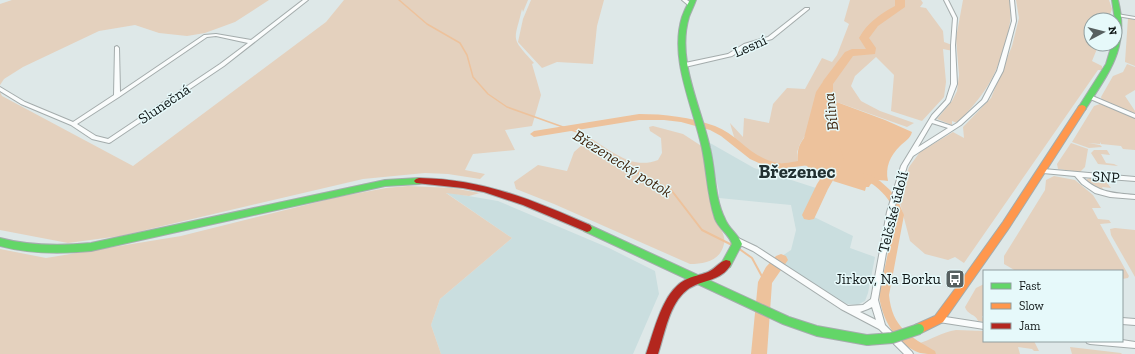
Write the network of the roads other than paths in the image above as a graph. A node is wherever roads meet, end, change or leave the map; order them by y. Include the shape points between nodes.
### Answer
1 (306, 0) edge
2 (946, 0) edge
3 (1012, 0) edge
4 (1115, 0) edge
5 (689, 1) edge
6 (807, 9) dead end
7 (1117, 12) edge
8 (1123, 16) edge
9 (1135, 18) edge
10 (251, 42) junction
11 (117, 48) dead end
12 (1115, 52) edge
13 (685, 65) junction
14 (0, 89) edge
15 (117, 96) junction
16 (1090, 97) junction
17 (1135, 116) edge
18 (932, 121) junction
19 (73, 124) junction
20 (953, 128) junction
21 (910, 155) junction
22 (1043, 171) junction
23 (1077, 175) junction
24 (1135, 180) edge
25 (1135, 197) edge
26 (0, 242) edge
27 (736, 244) junction
28 (698, 279) junction
29 (874, 300) junction
30 (844, 307) junction
31 (939, 318) junction
32 (1123, 321) edge
33 (1135, 322) edge
34 (983, 326) edge
35 (882, 327) junction
36 (1101, 342) edge
37 (1135, 345) edge
38 (906, 353) edge
39 (652, 354) edge

1 - 10 street, Slunečná
2 - 18 street via 956,18 953,45 954,84 948,101
3 - 20 street, Telčské údolí via 1014,21 1000,71 984,101
4 - 7 street
5 - 13 street via 682,43
6 - 13 street, Lesní via 770,38 746,45 730,55
8 - 9 street
10 - 15 street via 216,35 206,36
10 - 19 street, Slunečná via 222,65 109,141 94,138
11 - 15 street
12 - 16 street
13 - 27 street via 700,120 714,202 721,222
14 - 19 street, Slunečná via 23,103
15 - 19 street
16 - 17 street
16 - 22 street
18 - 20 street
18 - 21 street
20 - 21 street, Telčské údolí
21 - 29 street, Telčské údolí via 892,205
22 - 23 street, SNP
22 - 31 street via 988,254
23 - 24 street, SNP
23 - 25 street, SNP via 1098,192
26 - 28 street via 41,250 91,247 385,183 448,182 491,189 520,199
27 - 28 street via 720,271 708,278
27 - 30 street via 773,261
28 - 31 street, bridge via 787,321 817,331 867,340 892,338 919,330
28 - 39 street via 679,290
29 - 30 street via 864,308
29 - 35 street
30 - 35 street
31 - 34 street
32 - 33 street
35 - 38 street
36 - 37 street

